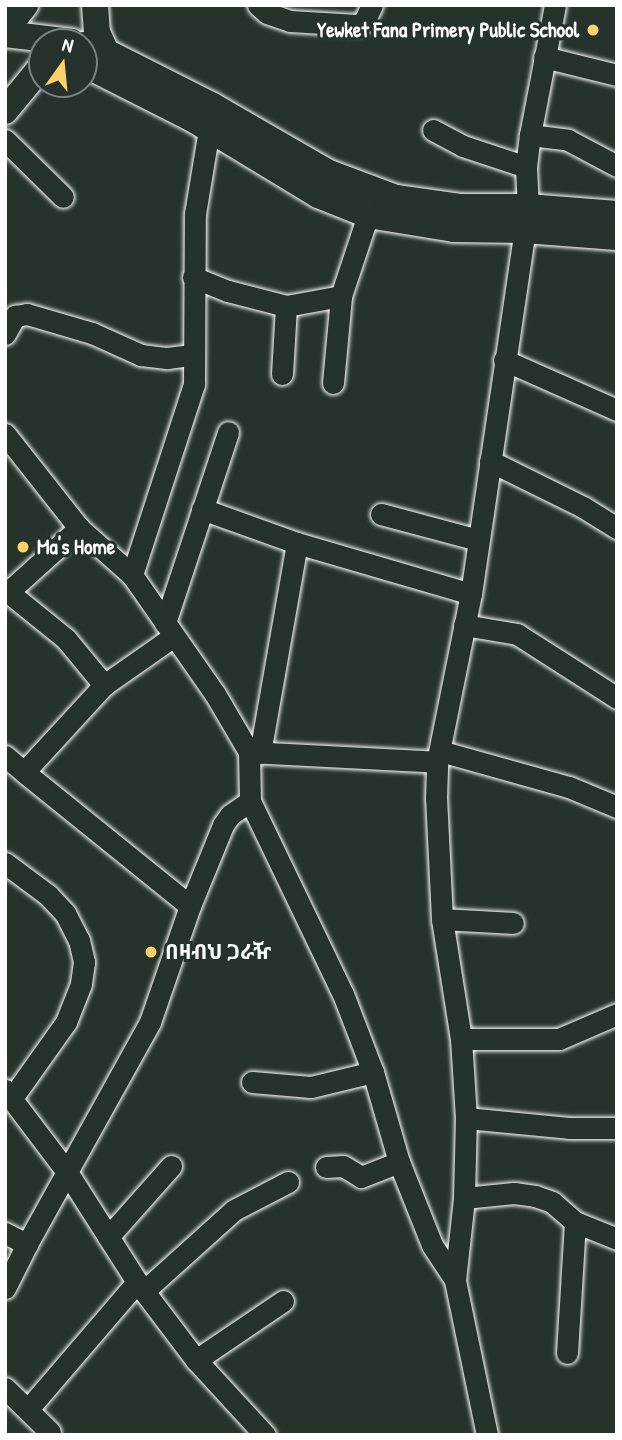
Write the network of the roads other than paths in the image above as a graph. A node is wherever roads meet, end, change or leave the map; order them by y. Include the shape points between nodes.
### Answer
1 (23, 5) edge
2 (89, 5) edge
3 (95, 5) edge
4 (258, 5) edge
5 (372, 5) edge
6 (555, 5) edge
7 (5, 14) edge
8 (82, 28) edge
9 (97, 28) edge
10 (5, 32) edge
11 (28, 38) edge
12 (5, 51) edge
13 (28, 51) edge
14 (544, 57) junction
15 (98, 59) edge
16 (98, 64) edge
17 (617, 75) edge
18 (28, 86) edge
19 (5, 111) edge
20 (209, 128) junction
21 (433, 130) dead end
22 (530, 135) junction
23 (5, 141) edge
24 (617, 166) edge
25 (526, 167) junction
26 (63, 197) dead end
27 (612, 212) edge
28 (368, 215) junction
29 (526, 219) junction
30 (587, 236) junction
31 (617, 237) edge
32 (617, 249) edge
33 (193, 277) junction
34 (341, 296) junction
35 (286, 306) junction
36 (5, 334) edge
37 (192, 355) junction
38 (504, 359) junction
39 (282, 374) dead end
40 (333, 383) dead end
41 (617, 410) edge
42 (228, 432) dead end
43 (5, 434) edge
44 (490, 461) junction
45 (202, 509) junction
46 (381, 514) dead end
47 (79, 528) junction
48 (617, 528) edge
49 (478, 540) junction
50 (297, 543) junction
51 (132, 575) junction
52 (7, 593) edge
53 (471, 594) junction
54 (464, 625) junction
55 (170, 629) junction
56 (104, 685) junction
57 (617, 698) edge
58 (254, 753) junction
59 (5, 756) edge
60 (439, 757) junction
61 (24, 772) junction
62 (250, 801) junction
63 (617, 807) edge
64 (5, 863) edge
65 (190, 905) junction
66 (442, 919) junction
67 (513, 923) dead end
68 (617, 1014) edge
69 (461, 1039) junction
70 (373, 1072) junction
71 (253, 1082) dead end
72 (9, 1094) edge
73 (466, 1118) junction
74 (617, 1128) edge
75 (399, 1162) junction
76 (171, 1166) dead end
77 (326, 1167) dead end
78 (67, 1172) junction
79 (288, 1182) dead end
80 (464, 1198) junction
81 (575, 1222) junction
82 (5, 1233) edge
83 (108, 1237) junction
84 (617, 1239) edge
85 (27, 1244) junction
86 (455, 1280) junction
87 (140, 1287) junction
88 (5, 1288) edge
89 (283, 1301) dead end
90 (567, 1353) dead end
91 (196, 1360) junction
92 (5, 1388) edge
93 (29, 1408) junction
94 (50, 1434) edge
95 (265, 1435) edge
96 (487, 1435) edge

1 - 7 main road
1 - 10 main road
2 - 8 main road
3 - 9 main road
4 - 5 street via 290,21 357,25 364,22
6 - 14 street
10 - 11 main road
12 - 13 main road
14 - 17 street
14 - 22 street
15 - 29 main road via 211,106 349,183 396,198
16 - 20 main road
18 - 19 main road
20 - 28 main road via 318,195
20 - 33 street via 195,214
21 - 25 street via 463,146
22 - 24 street via 568,140
22 - 25 street
23 - 26 street
25 - 29 street
27 - 29 main road
28 - 29 main road via 454,229
28 - 34 street
29 - 30 main road
29 - 38 street
30 - 31 main road
30 - 32 main road
33 - 35 street
33 - 37 street
34 - 35 street
34 - 40 street
35 - 39 street
36 - 37 street via 15,316 27,314 92,333 141,355
37 - 51 street via 194,384
38 - 41 street
38 - 44 street
42 - 45 street
43 - 47 street
44 - 48 street
44 - 49 street
45 - 50 street
45 - 55 street
46 - 49 street
47 - 51 street
47 - 52 street
49 - 53 street
50 - 53 street
50 - 58 street
51 - 55 street
52 - 56 street via 66,639
53 - 54 street
54 - 57 street via 517,634
54 - 60 street
55 - 56 street
55 - 58 street
56 - 61 street
58 - 60 street
58 - 62 street
59 - 61 street
60 - 63 street via 546,780
60 - 66 street via 436,798
61 - 65 street
62 - 65 street via 223,825
62 - 70 street via 343,994
64 - 72 street via 65,913 84,962 66,1022
65 - 78 street via 150,1022
66 - 67 street
66 - 69 street
68 - 69 street via 559,1039
69 - 73 street
70 - 71 street via 311,1087
70 - 75 street
72 - 78 street
73 - 74 street
73 - 80 street
75 - 77 street via 361,1177 344,1166
75 - 86 street via 432,1245
76 - 83 street
78 - 83 street
78 - 85 street
79 - 87 street via 234,1210
80 - 81 street via 514,1193 535,1196 552,1202
80 - 86 street
81 - 84 street
81 - 90 street
82 - 85 street
83 - 87 street
85 - 88 street
86 - 96 street
87 - 91 street
87 - 93 street
89 - 91 street
91 - 95 street
92 - 93 street
93 - 94 street

